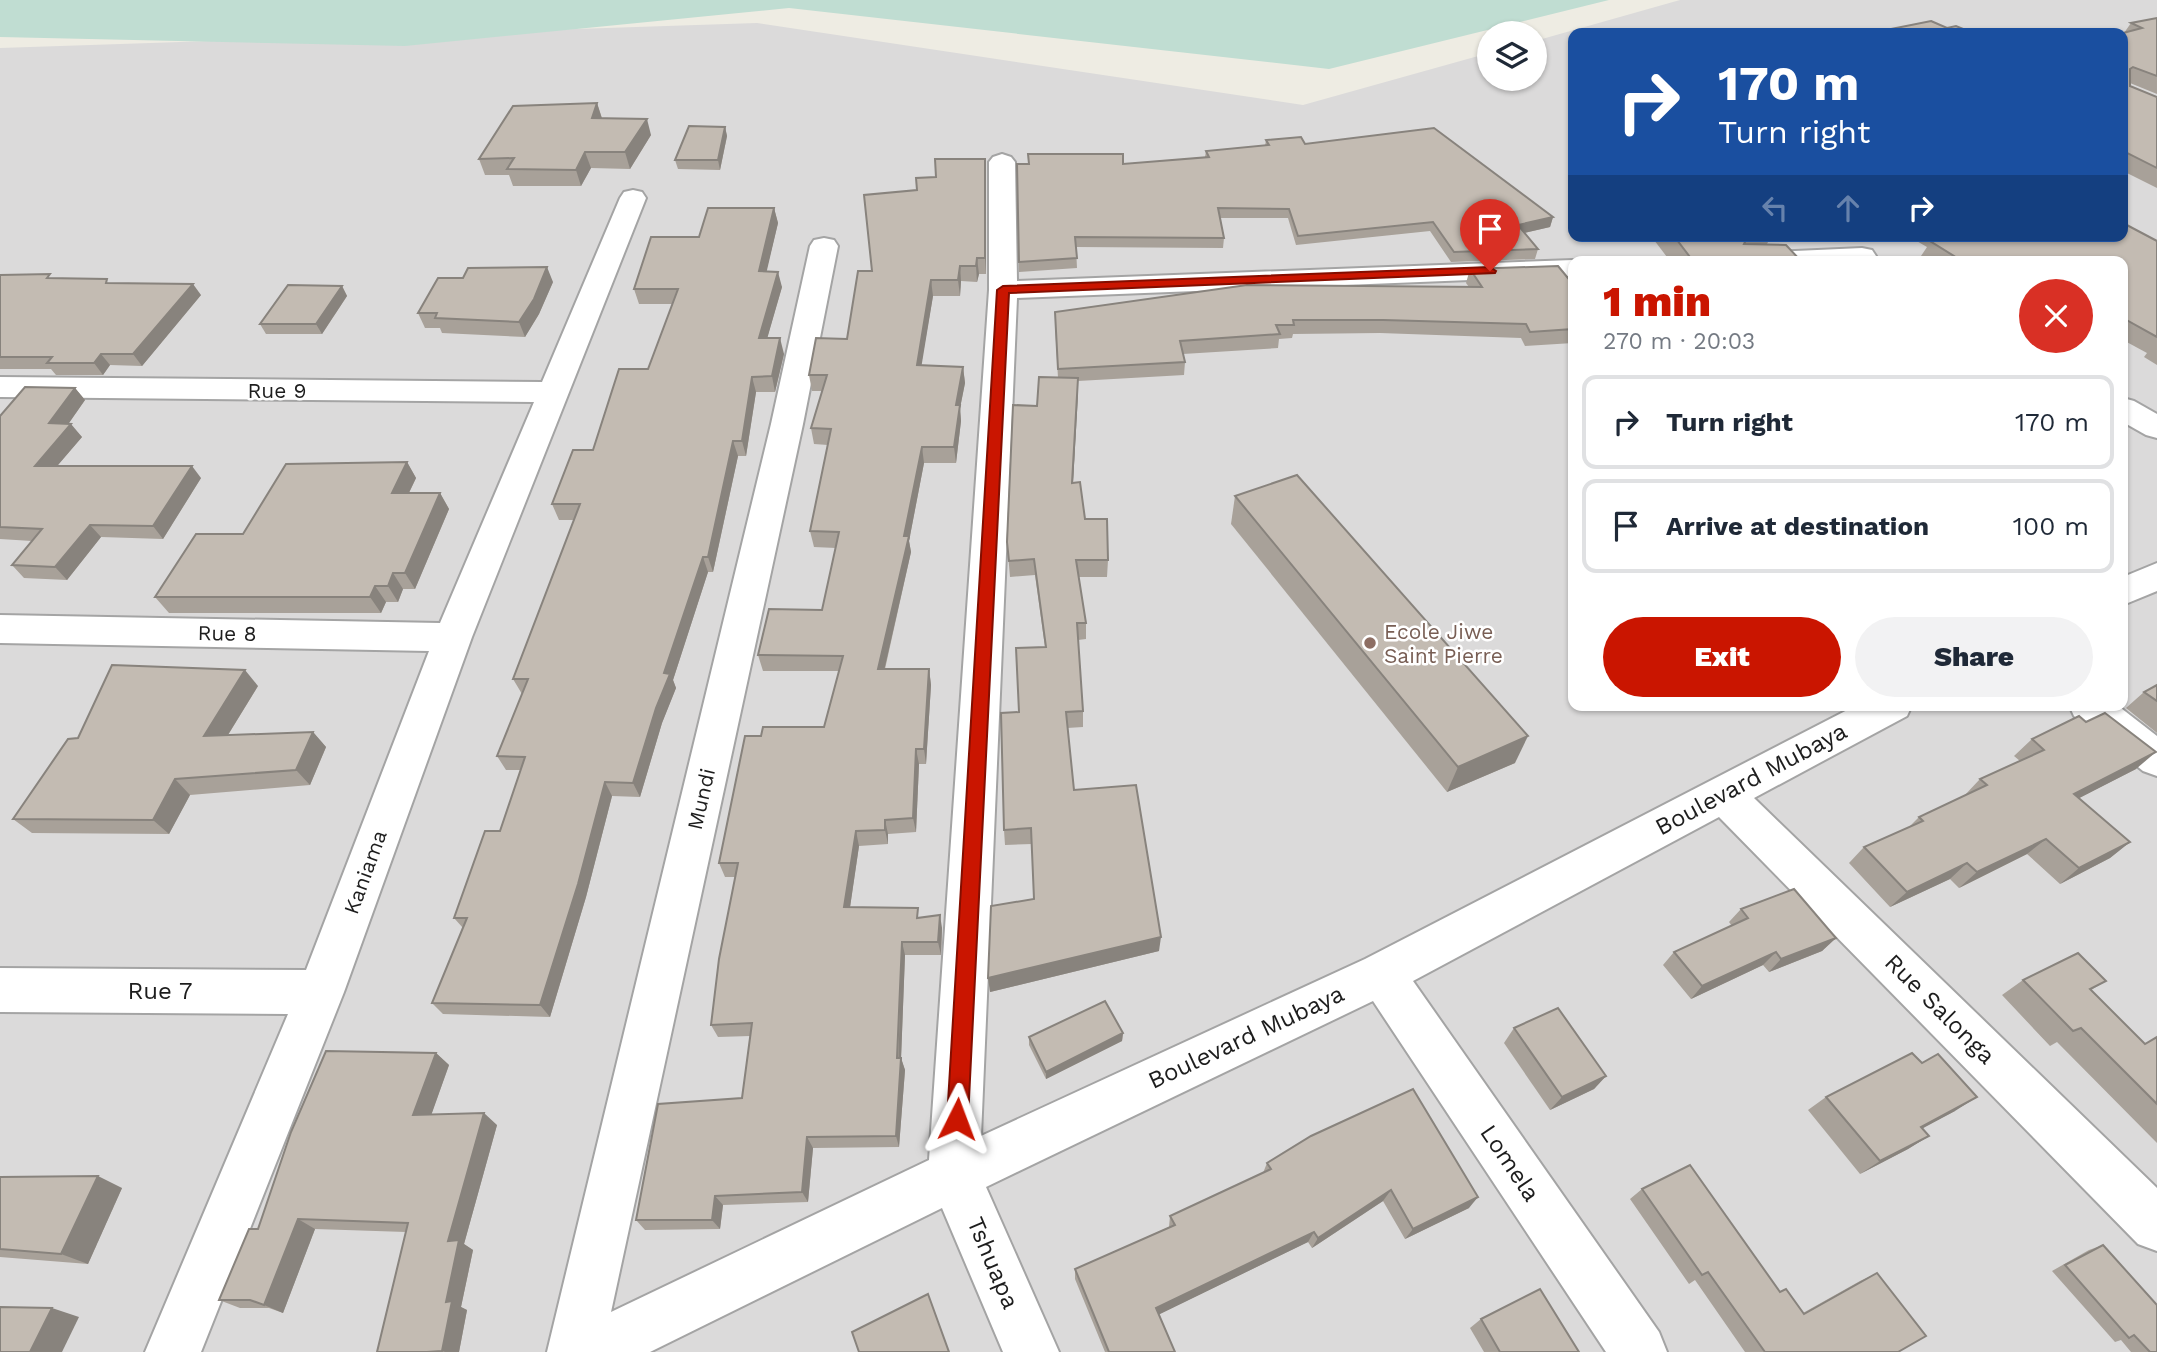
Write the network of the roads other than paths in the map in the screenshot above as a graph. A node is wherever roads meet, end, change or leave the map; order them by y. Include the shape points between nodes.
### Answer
1 (1002, 162) dead end
2 (633, 198) dead end
3 (1841, 242) edge
4 (824, 246) dead end
5 (1863, 256) edge
6 (1568, 268) edge
7 (1003, 290) junction
8 (0, 387) edge
9 (555, 392) junction
10 (2128, 411) edge
11 (2157, 428) edge
12 (2157, 576) edge
13 (2128, 590) edge
14 (0, 629) edge
15 (453, 637) junction
16 (1882, 711) edge
17 (2096, 711) edge
18 (2157, 759) edge
19 (1723, 794) junction
20 (1381, 974) junction
21 (0, 990) edge
22 (321, 992) junction
23 (954, 1175) junction
24 (2157, 1224) edge
25 (173, 1352) edge
26 (575, 1352) edge
27 (590, 1352) edge
28 (1031, 1352) edge
29 (1639, 1352) edge

1 - 7 street
2 - 9 street, Kaniama
3 - 5 street
4 - 26 street, Mundi
6 - 7 street
7 - 23 street
8 - 9 street, Rue 9
9 - 15 street, Kaniama
10 - 11 street
12 - 13 street
14 - 15 street, Rue 8
15 - 22 street, Kaniama
16 - 19 street, Boulevard Mubaya
17 - 18 street
19 - 20 street, Boulevard Mubaya
19 - 24 street, Rue Salonga
20 - 23 street, Boulevard Mubaya
20 - 29 street, Lomela
21 - 22 street, Rue 7
22 - 25 street, Kaniama
23 - 27 street, Boulevard Mubaya
23 - 28 street, Tshuapa

